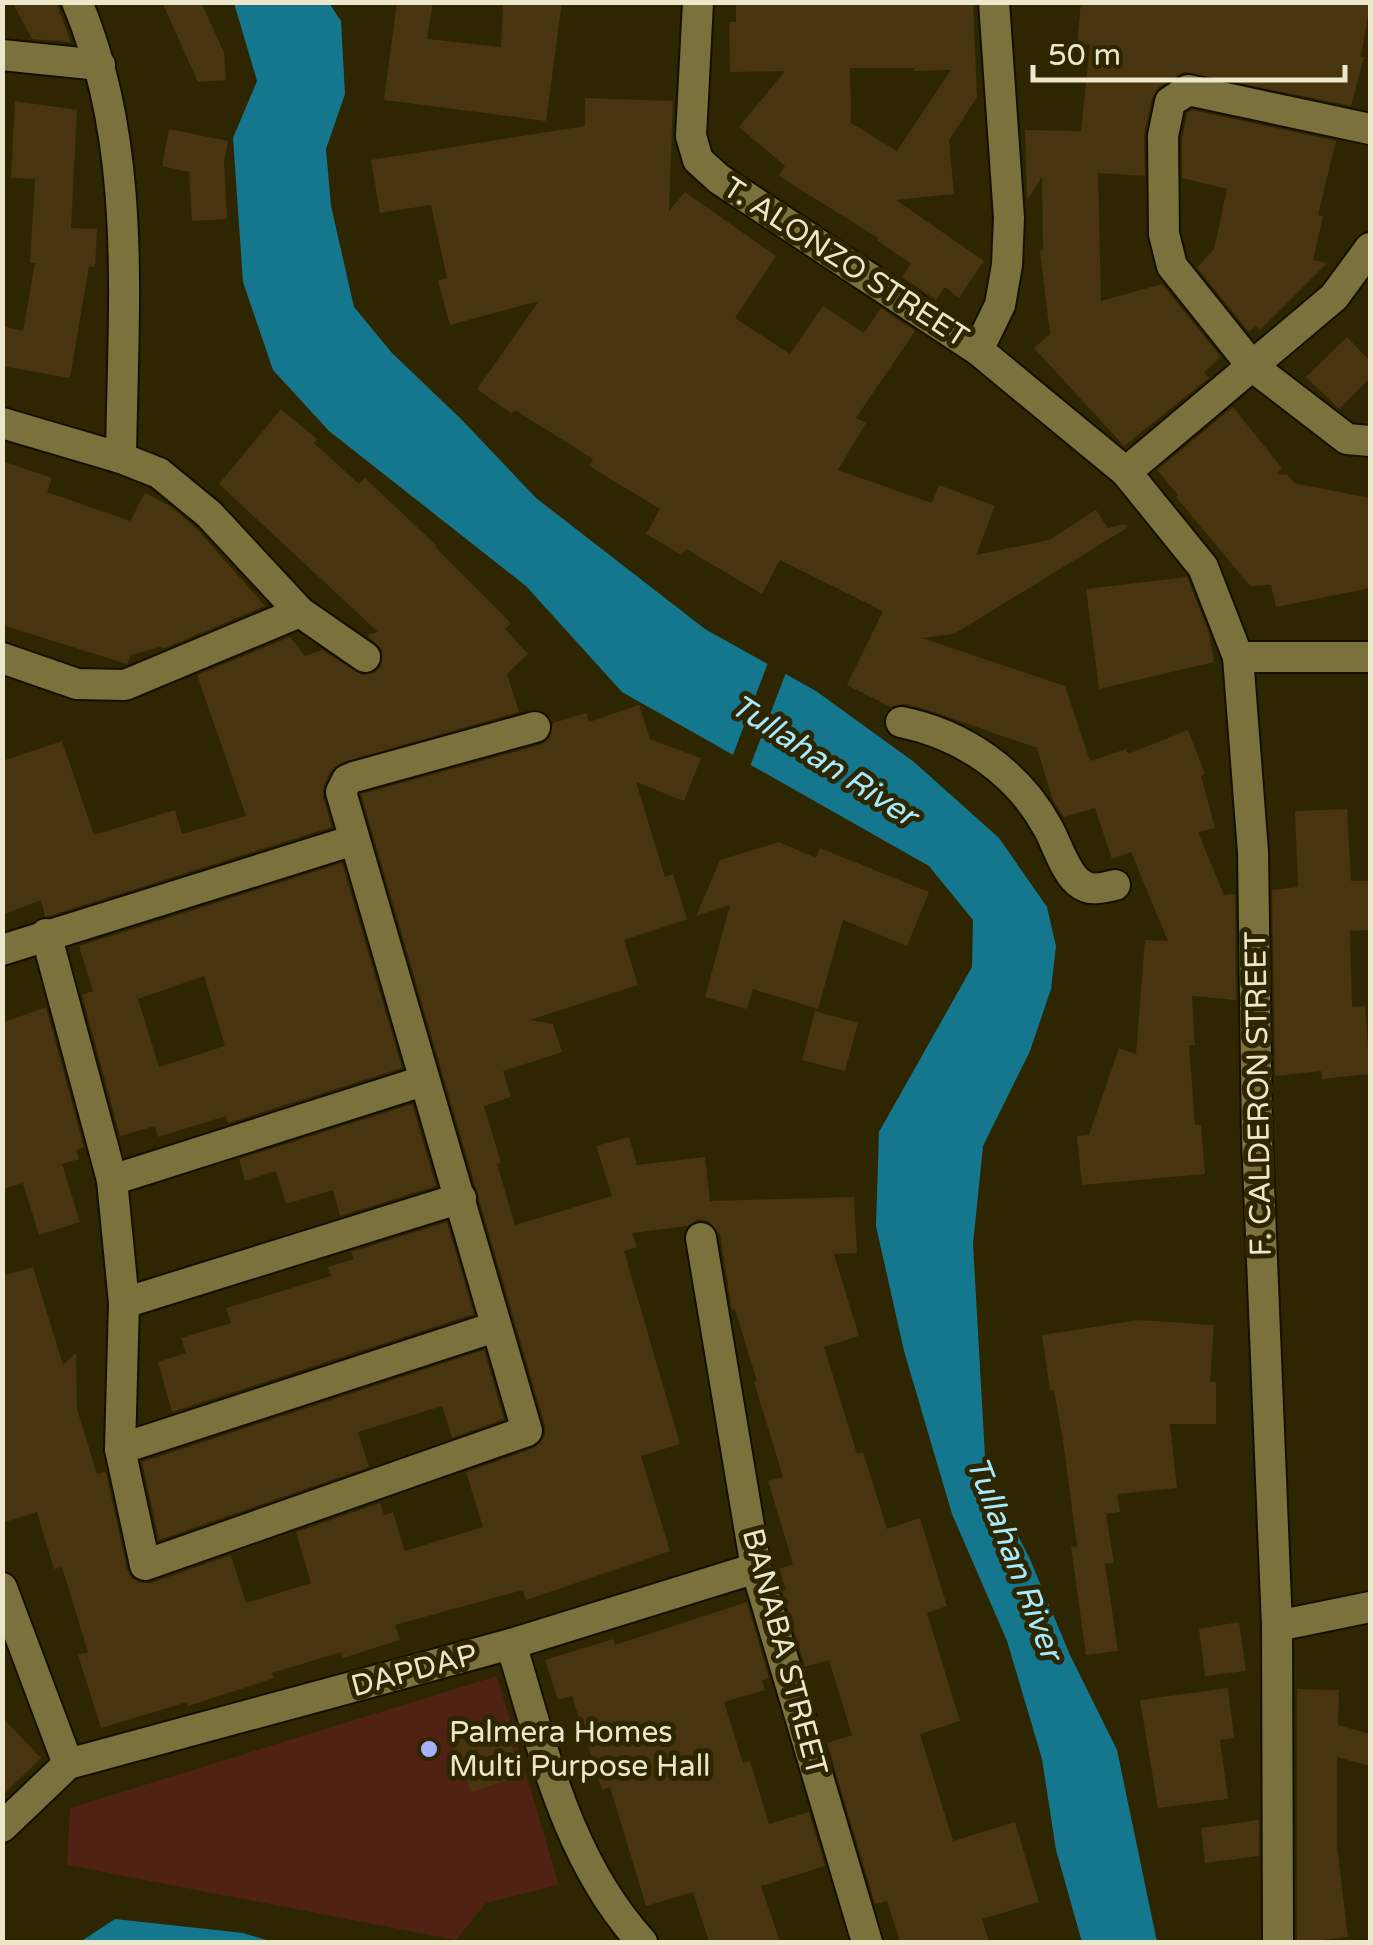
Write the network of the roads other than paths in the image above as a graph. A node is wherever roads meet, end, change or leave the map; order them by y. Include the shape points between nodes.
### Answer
1 (76, 2) edge
2 (698, 2) edge
3 (994, 2) edge
4 (2, 55) edge
5 (100, 65) junction
6 (1370, 128) edge
7 (1370, 248) edge
8 (978, 350) junction
9 (1252, 366) junction
10 (2, 423) edge
11 (1370, 442) edge
12 (121, 458) junction
13 (1126, 472) junction
14 (300, 612) junction
15 (364, 657) dead end
16 (1238, 657) junction
17 (1370, 657) edge
18 (2, 658) edge
19 (901, 722) dead end
20 (536, 727) dead end
21 (354, 840) junction
22 (1115, 885) dead end
23 (46, 934) junction
24 (2, 950) edge
25 (423, 1081) junction
26 (112, 1180) junction
27 (460, 1198) junction
28 (701, 1238) dead end
29 (124, 1303) junction
30 (495, 1326) junction
31 (120, 1450) junction
32 (756, 1568) junction
33 (2, 1588) edge
34 (1370, 1608) edge
35 (1277, 1626) junction
36 (511, 1644) junction
37 (68, 1764) junction
38 (2, 1827) edge
39 (642, 1942) edge
40 (868, 1942) edge
41 (1278, 1942) edge

1 - 5 street
2 - 8 street, T. ALONZO STREET via 691,136 698,160
3 - 8 street via 1008,250 1000,305
4 - 5 street
5 - 12 street via 123,220
6 - 9 street via 1188,90 1170,102 1163,136 1164,234 1172,266
7 - 9 street via 1334,297
8 - 13 street, F. CALDERON STREET
9 - 11 street via 1347,439
9 - 13 street
10 - 12 street
12 - 14 street via 159,473 210,514
13 - 16 street, F. CALDERON STREET via 1203,567
14 - 15 street
14 - 18 street via 125,685 78,684
16 - 17 street
16 - 35 street, F. CALDERON STREET via 1253,852
19 - 22 street via 934,728 994,764 1046,824 1072,877 1083,887
20 - 21 street via 347,780 341,792
21 - 23 street
21 - 25 street
23 - 24 street
23 - 26 street
25 - 26 street
25 - 27 street
26 - 29 street
27 - 29 street
27 - 30 street
28 - 32 street, BANABA STREET
29 - 31 street
30 - 31 street
30 - 31 street via 527,1431 145,1565
32 - 36 street, DAPDAP
32 - 40 street, BANABA STREET
33 - 37 street
34 - 35 street
35 - 41 street, F. CALDERON STREET
36 - 37 street, DAPDAP
36 - 39 street via 564,1813 584,1856
37 - 38 street

